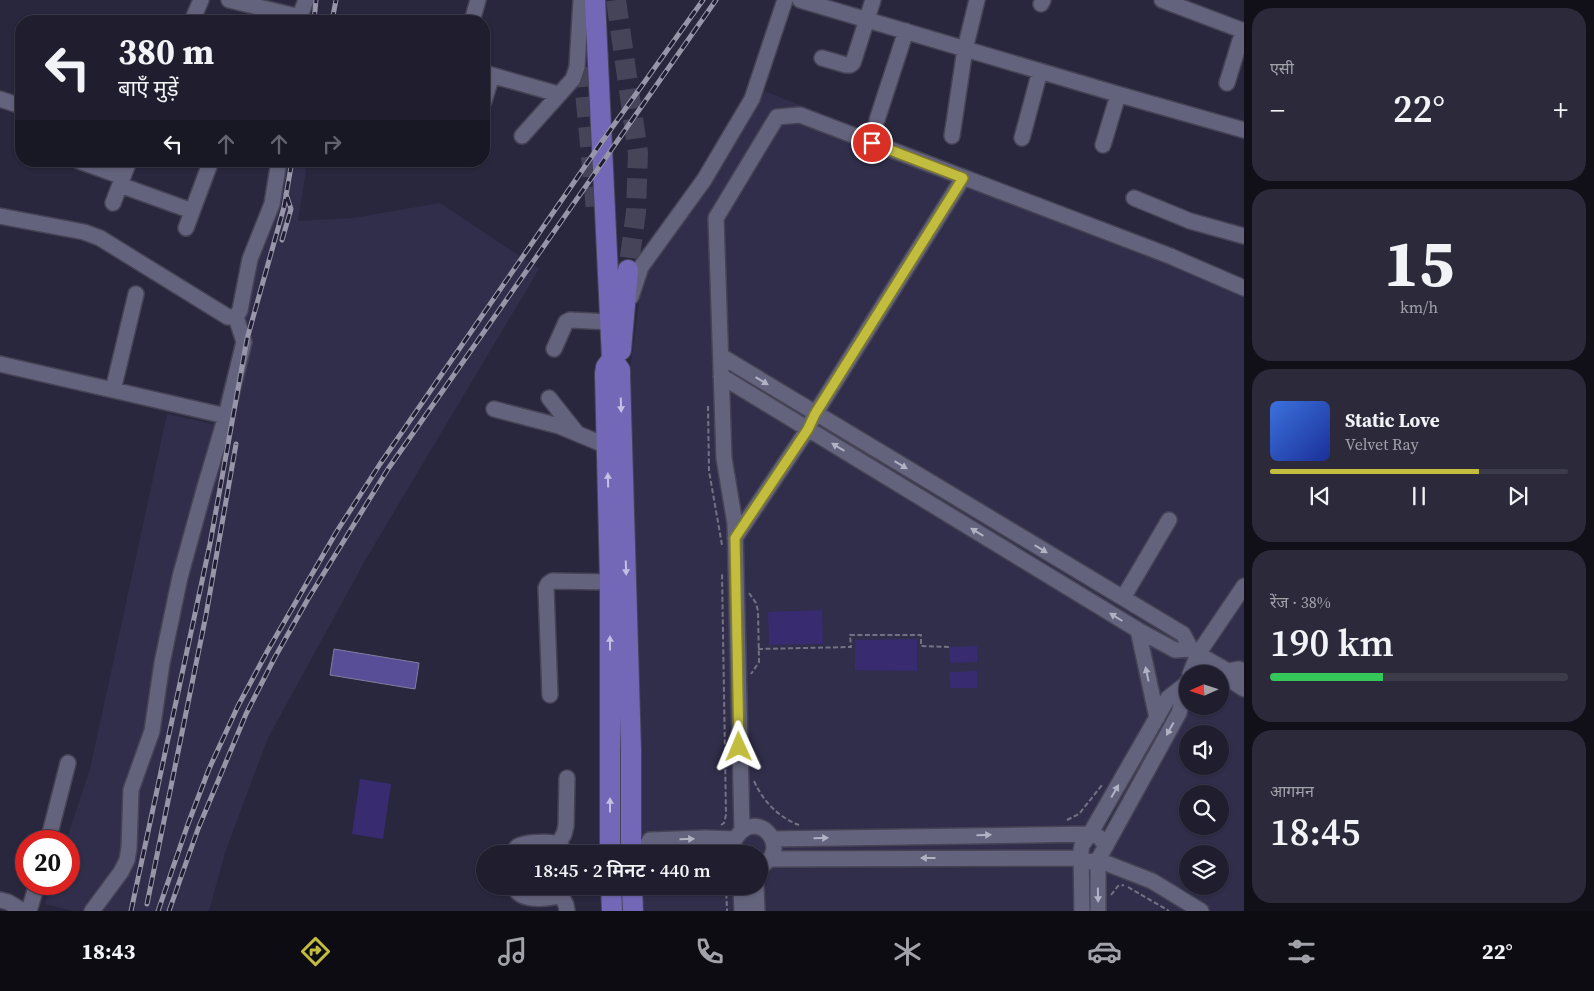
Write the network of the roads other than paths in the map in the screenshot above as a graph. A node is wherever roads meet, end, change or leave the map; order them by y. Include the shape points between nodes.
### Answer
1 (201, 0) edge
2 (229, 0) edge
3 (306, 0) edge
4 (478, 0) edge
5 (785, 0) edge
6 (800, 0) edge
7 (872, 0) edge
8 (977, 0) edge
9 (1162, 0) edge
10 (587, 4) edge
11 (195, 15) edge
12 (284, 15) edge
13 (300, 15) edge
14 (474, 15) edge
15 (866, 20) junction
16 (1244, 31) edge
17 (906, 32) junction
18 (965, 49) junction
19 (822, 58) dead end
20 (1040, 71) junction
21 (490, 75) edge
22 (1227, 83) dead end
23 (558, 94) junction
24 (1118, 95) junction
25 (0, 100) edge
26 (15, 104) edge
27 (877, 120) dead end
28 (1244, 130) edge
29 (522, 136) dead end
30 (952, 136) dead end
31 (1022, 138) dead end
32 (1103, 145) dead end
33 (92, 167) edge
34 (127, 167) edge
35 (209, 167) edge
36 (278, 167) edge
37 (963, 178) junction
38 (121, 181) junction
39 (1134, 198) dead end
40 (113, 203) dead end
41 (192, 211) junction
42 (0, 216) edge
43 (186, 228) dead end
44 (1244, 236) edge
45 (628, 270) tunnel mouth
46 (1244, 288) edge
47 (136, 294) dead end
48 (236, 317) junction
49 (609, 320) junction
50 (554, 349) dead end
51 (721, 356) junction
52 (0, 364) edge
53 (612, 367) junction
54 (721, 376) junction
55 (113, 390) junction
56 (549, 398) dead end
57 (494, 410) dead end
58 (815, 414) junction
59 (226, 416) junction
60 (808, 429) junction
61 (577, 433) junction
62 (607, 446) junction
63 (1169, 520) dead end
64 (735, 538) junction
65 (610, 582) junction
66 (1244, 586) edge
67 (1123, 598) junction
68 (1138, 630) junction
69 (1195, 651) junction
70 (1192, 665) edge
71 (1218, 665) edge
72 (1229, 671) edge
73 (1244, 672) edge
74 (1229, 673) edge
75 (1179, 688) edge
76 (1244, 689) edge
77 (550, 695) dead end
78 (1179, 712) edge
79 (1157, 718) junction
80 (610, 750) junction
81 (631, 750) junction
82 (68, 763) dead end
83 (567, 778) dead end
84 (51, 830) edge
85 (1090, 834) junction
86 (772, 839) junction
87 (737, 841) edge
88 (520, 845) edge
89 (557, 845) edge
90 (563, 845) edge
91 (610, 845) edge
92 (634, 845) edge
93 (643, 845) edge
94 (1106, 846) junction
95 (768, 857) edge
96 (1081, 858) junction
97 (1098, 860) junction
98 (768, 862) edge
99 (33, 895) edge
100 (520, 895) edge
101 (557, 895) edge
102 (565, 895) edge
103 (611, 895) edge
104 (632, 895) edge
105 (741, 895) edge
106 (756, 895) edge
107 (0, 900) edge
108 (23, 911) edge
109 (29, 911) edge
110 (92, 911) edge
111 (567, 911) edge
112 (612, 911) edge
113 (633, 911) edge
114 (742, 911) edge
115 (757, 911) edge
116 (1082, 911) edge
117 (1098, 911) edge
118 (1201, 911) edge

1 - 11 street
2 - 12 street
3 - 13 street
4 - 14 street
5 - 49 street via 752,100 704,180 641,267
6 - 15 street
7 - 15 street
8 - 18 street
9 - 16 street
10 - 23 street via 580,5 577,68 573,79
10 - 49 main road
15 - 17 street
15 - 19 street via 850,65
16 - 22 street
17 - 18 street
17 - 27 street
18 - 20 street
18 - 30 street
20 - 24 street
20 - 31 street
21 - 23 street
23 - 29 street
24 - 28 street
24 - 32 street
25 - 26 street
33 - 38 street
34 - 38 street
35 - 41 street
36 - 48 street via 272,204 250,259
37 - 46 street via 1170,256
37 - 51 street via 800,115 777,117 716,218
37 - 58 street
38 - 40 street
38 - 41 street
39 - 44 street via 1190,221
41 - 43 street
42 - 48 street via 100,238 228,317
45 - 49 main road
47 - 55 street
48 - 59 street via 244,342
49 - 50 street via 566,322
49 - 53 main road
51 - 54 street
51 -> 58 street
52 - 55 street
53 - 62 main road
53 -> 81 main road
54 - 60 street
54 - 64 street via 724,458
55 - 59 street
56 - 61 street
57 - 61 street
58 - 60 street
58 -> 67 street
59 - 110 street via 180,577 152,731 131,790 127,860
60 - 64 street
68 -> 60 street
61 - 62 street
65 -> 62 main road
63 - 67 street
64 - 87 street
65 - 77 street via 552,581 548,584
80 -> 65 main road
66 - 69 street
67 - 69 street via 1183,634
68 - 69 street via 1175,650
79 -> 68 street
69 - 70 street
69 - 71 street
72 - 73 street via 1239,669
74 - 76 street via 1233,682
75 - 79 street via 1168,698
78 -> 94 street
85 -> 79 street
80 - 81 street
91 -> 80 main road
81 - 92 main road
82 - 84 street
83 - 90 street
86 -> 85 street
85 - 94 street via 1099,836
85 - 96 street via 1082,846
86 - 87 street via 766,830 753,826
86 - 95 street via 774,847
93 -> 87 street via 650,840 705,838
88 - 89 street via 553,842
94 - 97 street
96 - 97 street via 1088,862
96 -> 98 street
96 - 116 street
97 -> 117 street
97 - 118 street via 1152,882
99 - 109 street
100 - 101 street via 527,898
102 - 111 street
103 - 112 main road
104 - 113 main road
105 - 114 street
106 - 115 street
107 - 108 street

